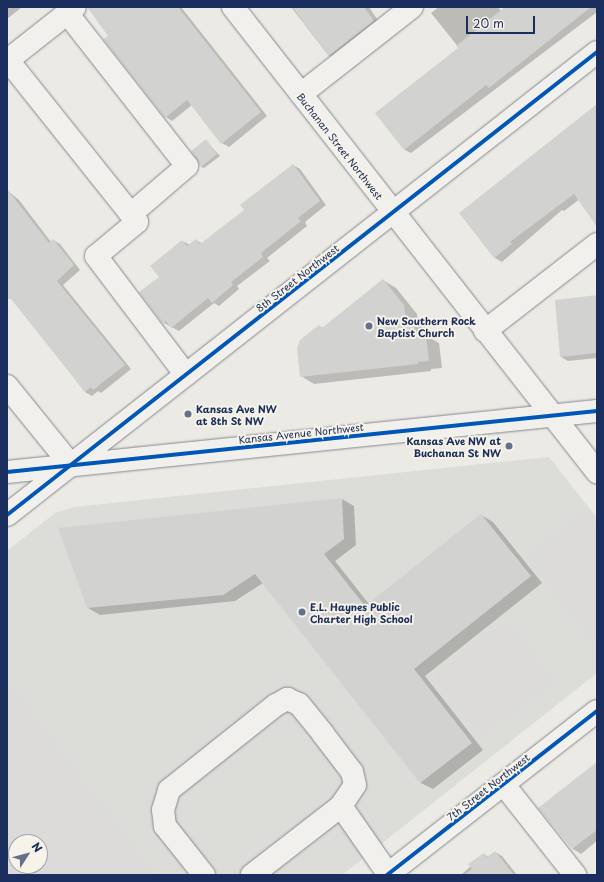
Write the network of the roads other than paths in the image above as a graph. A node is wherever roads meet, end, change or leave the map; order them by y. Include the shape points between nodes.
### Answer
1 (234, 7) edge
2 (412, 7) edge
3 (71, 10) edge
4 (597, 52) edge
5 (7, 59) edge
6 (301, 94) junction
7 (392, 213) junction
8 (130, 214) junction
9 (597, 244) edge
10 (485, 331) junction
11 (186, 375) junction
12 (7, 386) edge
13 (597, 411) edge
14 (550, 414) junction
15 (72, 465) junction
16 (7, 472) edge
17 (597, 472) edge
18 (7, 515) edge
19 (597, 711) edge
20 (504, 785) junction
21 (341, 806) junction
22 (204, 875) edge
23 (252, 875) edge
24 (388, 875) edge
25 (575, 875) edge

1 - 6 street, Buchanan Street Northwest
2 - 6 street
3 - 5 street
3 - 8 street via 187,166
4 - 7 street, 8th Street Northwest
5 - 8 street
6 - 7 street, Buchanan Street Northwest
7 - 10 street, Buchanan Street Northwest
7 - 11 street, 8th Street Northwest
8 - 11 street via 137,222 96,256
9 - 10 street
10 - 14 street, Buchanan Street Northwest
11 - 15 street, 8th Street Northwest
12 - 15 street
13 - 14 street, Kansas Avenue Northwest
14 - 15 street, Kansas Avenue Northwest
14 - 17 street, Buchanan Street Northwest
15 - 16 street, Kansas Avenue Northwest
15 - 18 street, 8th Street Northwest
19 - 20 street, 7th Street Northwest
20 - 24 street, 7th Street Northwest
20 - 25 street
21 - 22 street via 355,785 352,772 299,704 288,699 276,705 169,790 163,810 165,826
21 - 23 street
21 - 24 street

